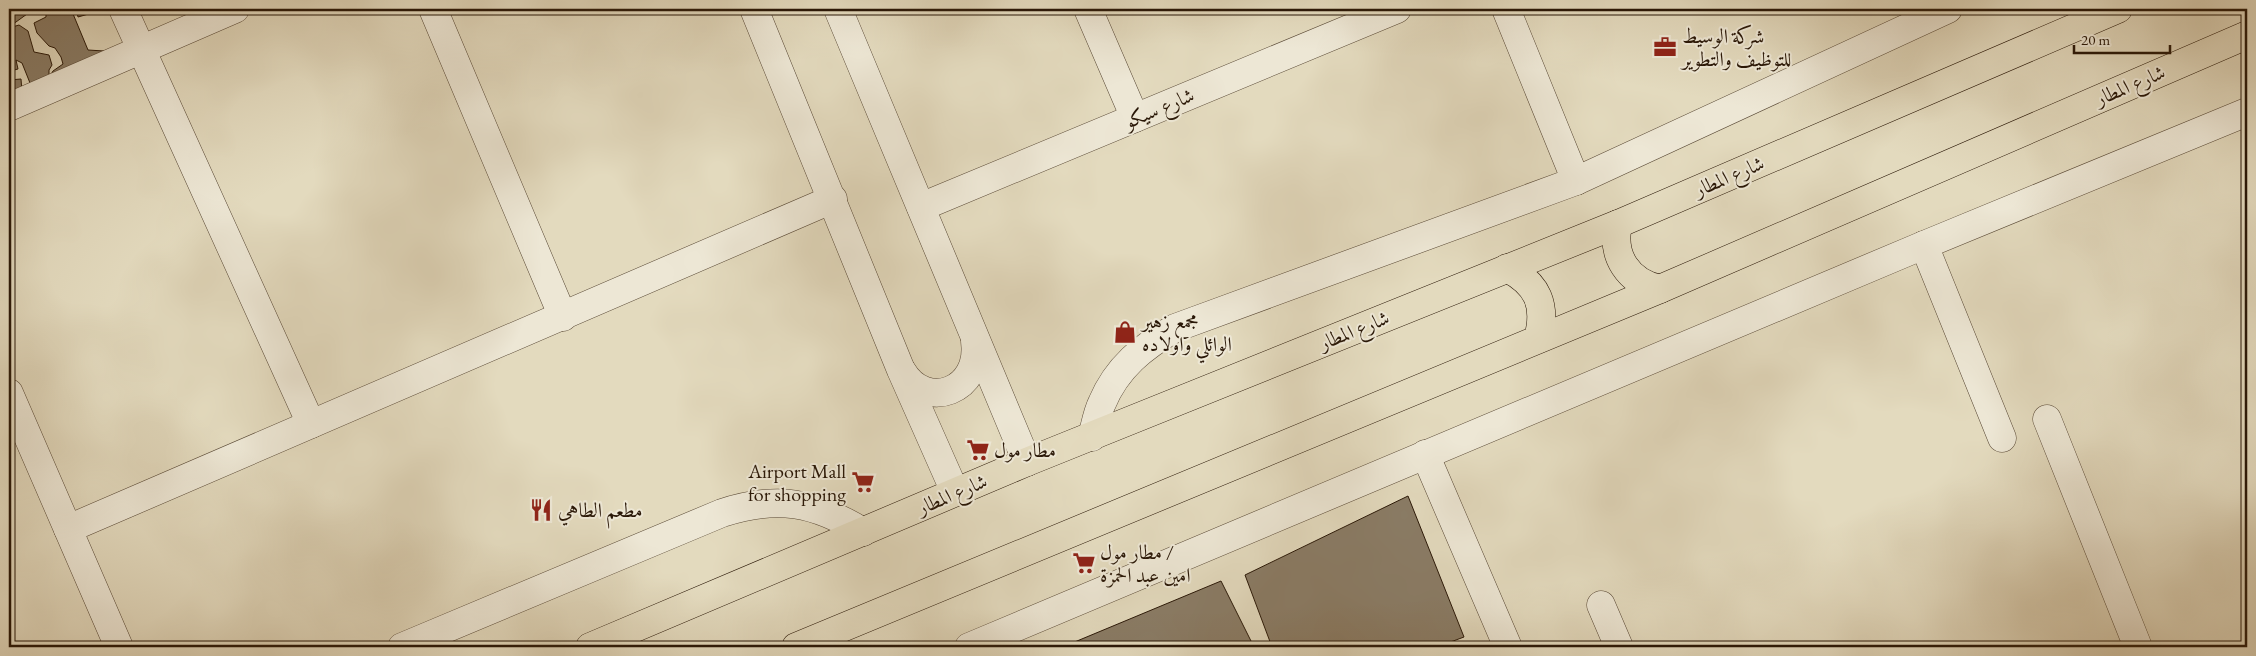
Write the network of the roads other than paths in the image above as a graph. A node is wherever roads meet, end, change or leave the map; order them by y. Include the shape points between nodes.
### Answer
1 (123, 9) edge
2 (235, 9) edge
3 (433, 9) edge
4 (754, 9) edge
5 (838, 9) edge
6 (1088, 9) edge
7 (1397, 9) edge
8 (1506, 9) edge
9 (1948, 9) edge
10 (2118, 9) edge
11 (2247, 36) edge
12 (140, 50) junction
13 (9, 107) edge
14 (2247, 112) edge
15 (1135, 118) junction
16 (1576, 181) junction
17 (833, 200) junction
18 (921, 208) junction
19 (1618, 224) junction
20 (1924, 245) junction
21 (1507, 268) junction
22 (1660, 289) junction
23 (563, 317) junction
24 (1538, 339) junction
25 (975, 342) junction
26 (901, 370) junction
27 (9, 392) edge
28 (2047, 418) dead end
29 (311, 424) junction
30 (1092, 437) junction
31 (2002, 438) dead end
32 (1425, 454) junction
33 (1027, 462) junction
34 (955, 492) junction
35 (68, 529) junction
36 (863, 532) junction
37 (1601, 605) dead end
38 (1507, 645) dead end
39 (119, 647) edge
40 (402, 647) edge
41 (590, 647) edge
42 (796, 647) edge
43 (970, 647) edge
44 (1619, 647) edge
45 (2138, 647) edge

1 - 12 street
2 - 12 street
3 - 23 street
4 - 17 street
5 - 18 street
6 - 15 street
7 - 15 street, شارع سيكو
8 - 16 street
9 - 16 street
10 - 19 main road, شارع المطار
11 - 22 main road, شارع المطار
12 - 13 street
12 - 29 street
14 - 20 street
15 - 18 street, شارع سيكو
16 - 30 street via 1175,328 1144,347 1120,372 1102,403
17 - 23 street
17 - 26 street
18 - 25 street
19 - 21 main road, شارع المطار
19 - 22 main road via 1616,249 1623,266 1636,280
20 - 31 street
20 - 32 street
21 - 24 main road via 1531,284 1538,297 1542,325
21 - 30 main road, شارع المطار
22 - 24 main road, شارع المطار
23 - 29 street
24 - 42 main road, شارع المطار
25 - 26 street via 974,368 956,388 930,392 906,379
25 - 33 street
26 - 34 street
27 - 35 street
28 - 45 street
29 - 35 street
30 - 33 main road, شارع المطار
32 - 38 street
32 - 43 street
33 - 34 main road, شارع المطار
34 - 36 main road, شارع المطار
35 - 39 street
36 - 40 street via 842,518 819,509 770,502 746,505
36 - 41 main road, شارع المطار
37 - 44 street

